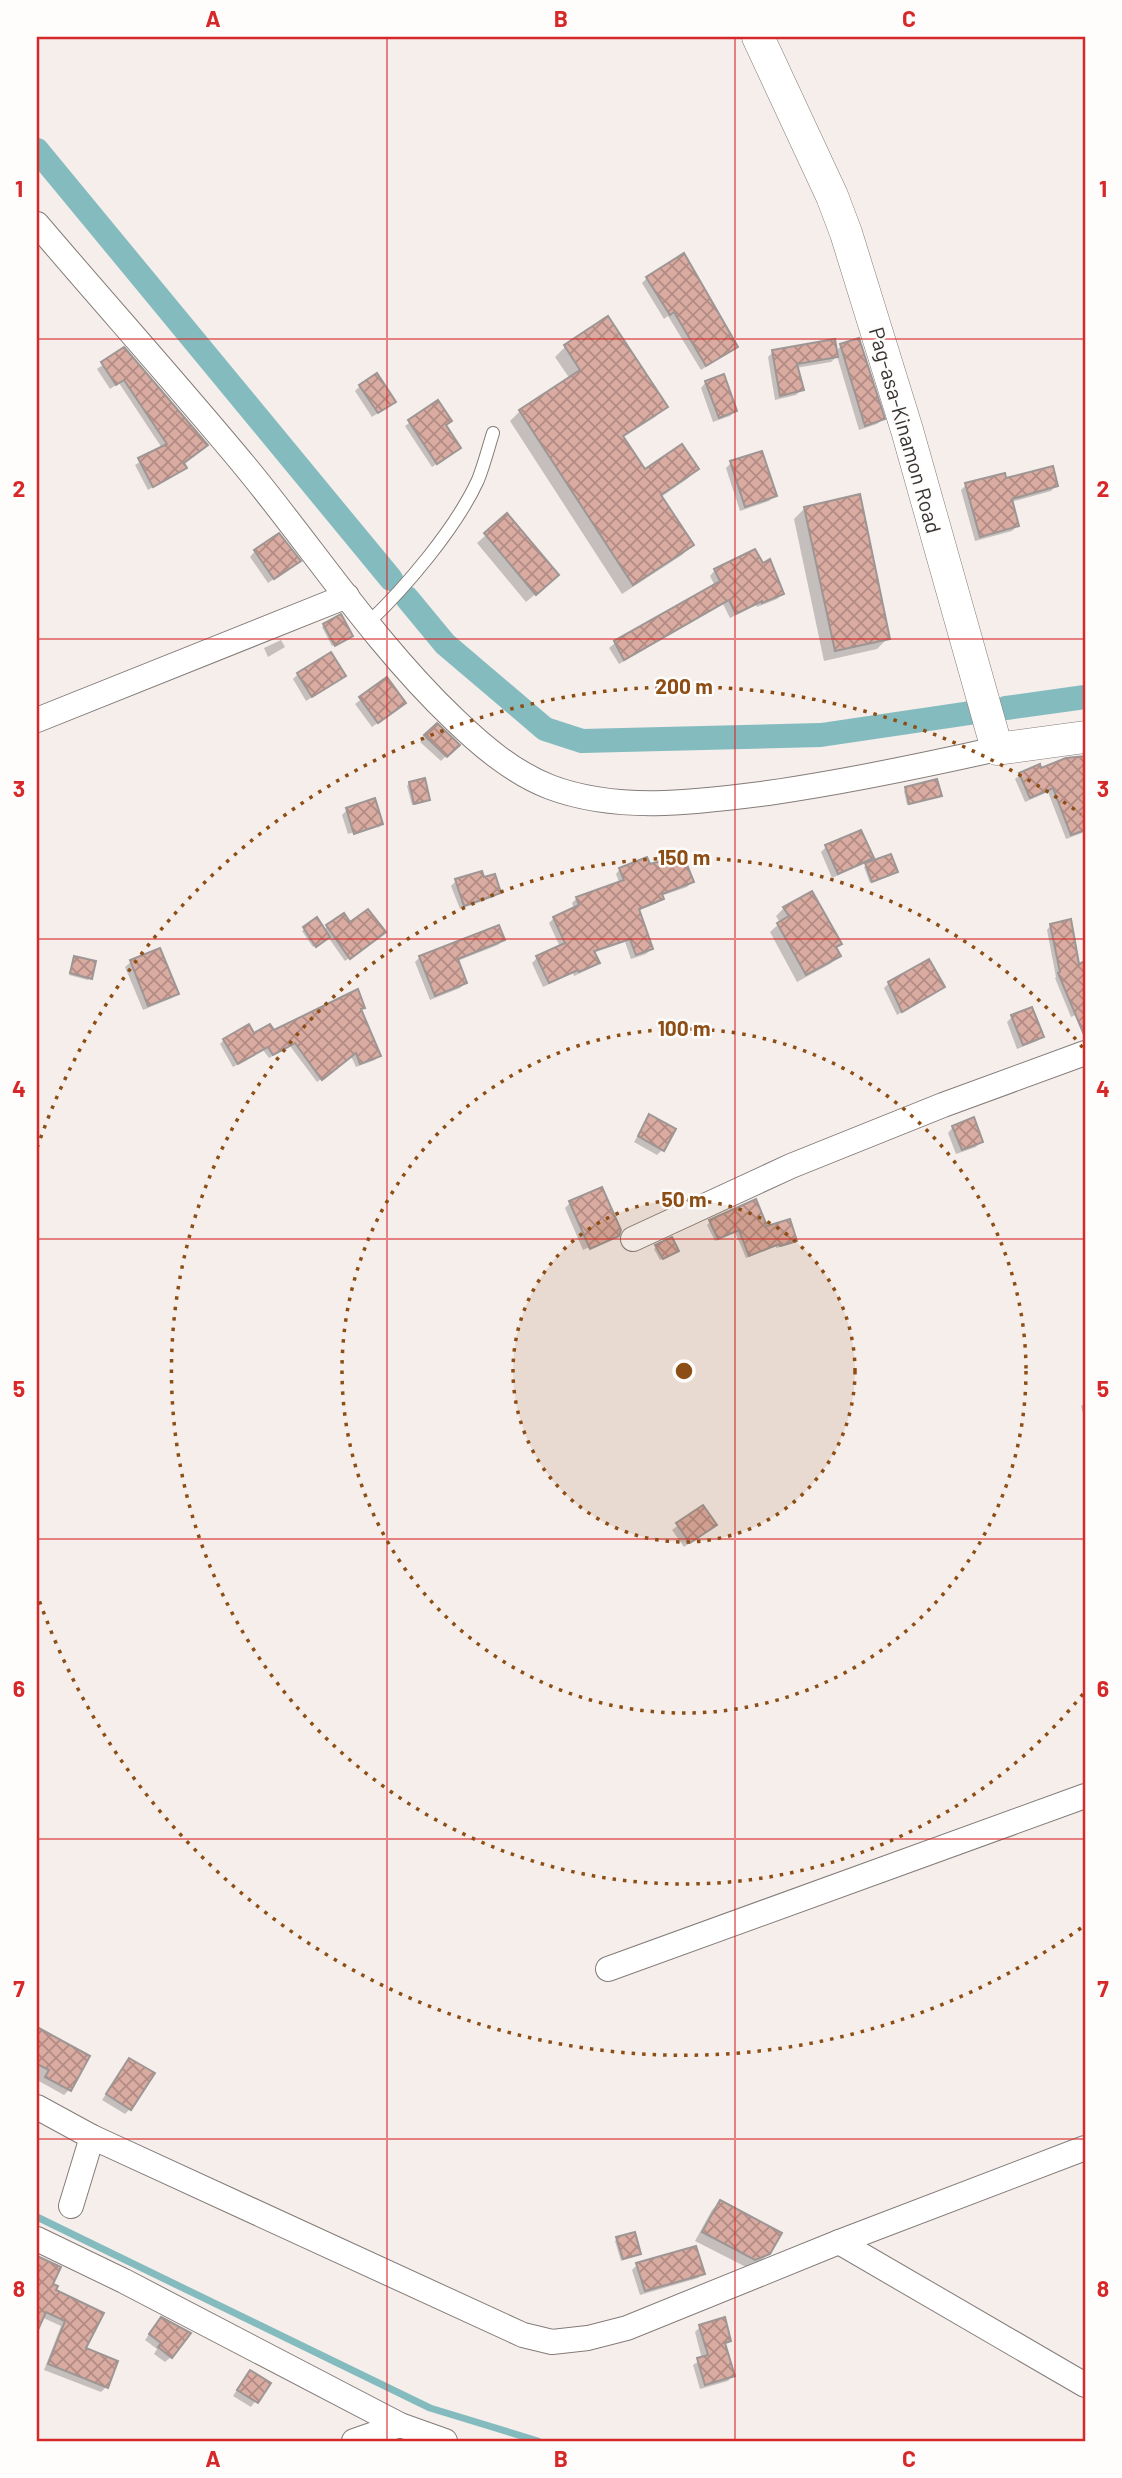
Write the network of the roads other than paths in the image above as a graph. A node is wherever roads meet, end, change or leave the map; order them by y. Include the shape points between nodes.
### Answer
1 (758, 37) edge
2 (37, 225) edge
3 (493, 433) dead end
4 (347, 596) junction
5 (368, 623) junction
6 (37, 720) edge
7 (1085, 737) edge
8 (997, 749) junction
9 (1085, 1053) edge
10 (633, 1239) dead end
11 (1085, 1796) edge
12 (608, 1969) dead end
13 (37, 2107) edge
14 (92, 2137) junction
15 (1085, 2148) edge
16 (71, 2206) dead end
17 (49, 2241) edge
18 (839, 2242) junction
19 (1085, 2385) edge
20 (400, 2425) junction
21 (354, 2441) edge
22 (445, 2441) edge

1 - 8 street, Pag-asa-Kinamon Road via 846,233
2 - 4 street via 245,466
3 - 5 lane via 479,479 463,510 393,600
4 - 5 street
4 - 6 street
5 - 8 street via 431,697 512,768 550,787 598,799 700,802 877,775
7 - 8 street
9 - 10 street via 791,1166
11 - 12 street
13 - 14 street
14 - 16 street
14 - 18 street via 523,2335 552,2342 588,2339 627,2328
15 - 18 street
17 - 20 street
18 - 19 street
20 - 21 street
20 - 22 street

